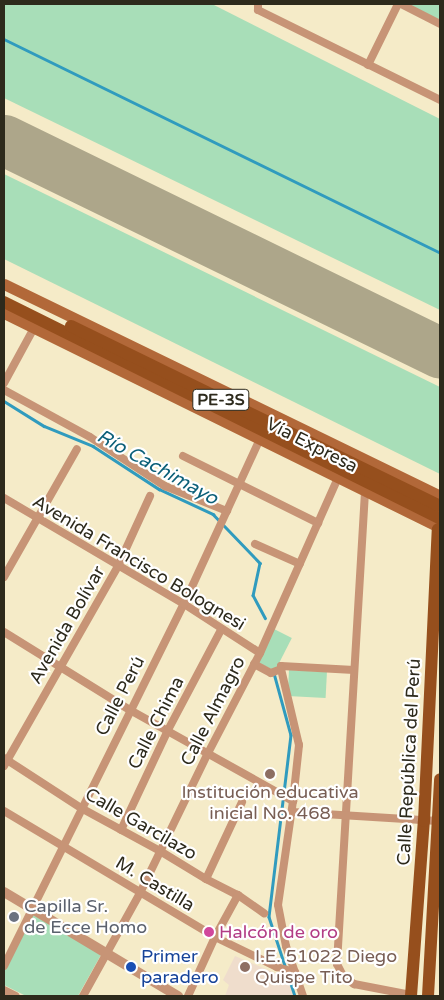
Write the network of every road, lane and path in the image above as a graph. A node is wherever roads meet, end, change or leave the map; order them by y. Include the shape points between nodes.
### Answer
1 (399, 4) edge
2 (257, 5) edge
3 (440, 24) edge
4 (368, 65) junction
5 (440, 100) edge
6 (4, 284) edge
7 (4, 293) edge
8 (4, 302) edge
9 (4, 313) edge
10 (34, 328) junction
11 (78, 334) junction
12 (112, 337) junction
13 (100, 360) junction
14 (180, 370) junction
15 (4, 383) edge
16 (4, 390) edge
17 (166, 393) junction
18 (198, 394) junction
19 (260, 439) junction
20 (77, 449) dead end
21 (183, 456) dead end
22 (338, 478) junction
23 (239, 484) junction
24 (365, 492) junction
25 (150, 496) dead end
26 (4, 498) edge
27 (225, 514) junction
28 (439, 515) edge
29 (39, 519) junction
30 (318, 523) junction
31 (255, 544) dead end
32 (300, 564) junction
33 (118, 566) junction
34 (4, 576) edge
35 (184, 604) junction
36 (221, 630) junction
37 (4, 632) edge
38 (260, 653) junction
39 (254, 664) junction
40 (60, 667) junction
41 (354, 670) junction
42 (276, 671) junction
43 (130, 710) junction
44 (168, 730) junction
45 (206, 755) junction
46 (5, 761) edge
47 (440, 778) edge
48 (291, 800) junction
49 (242, 802) dead end
50 (81, 808) junction
51 (4, 811) edge
52 (292, 812) junction
53 (346, 815) junction
54 (424, 821) junction
55 (438, 822) junction
56 (121, 830) junction
57 (62, 846) junction
58 (160, 851) junction
59 (206, 879) junction
60 (431, 886) edge
61 (4, 892) edge
62 (140, 893) junction
63 (238, 895) junction
64 (31, 908) junction
65 (264, 913) dead end
66 (215, 937) junction
67 (108, 954) junction
68 (4, 966) edge
69 (290, 971) junction
70 (4, 990) edge
71 (16, 996) edge
72 (83, 996) edge
73 (178, 996) edge
74 (188, 996) edge
75 (303, 996) edge
76 (411, 996) edge
77 (428, 996) edge

1 - 3 street
1 - 4 street
2 - 4 street via 258,10
4 - 5 street
6 - 12 main road, Vía Expresa / PE-3S
7 - 11 main road, Vía Expresa / PE-3S
8 - 11 main road, Vía Expresa / PE-3S
9 - 10 main road, Vía Expresa / PE-3S
10 - 13 main road, Vía Expresa / PE-3S
10 - 15 street
11 - 12 main road
11 - 13 main road
11 - 18 main road, Vía Expresa / PE-3S
12 - 14 main road, Vía Expresa / PE-3S
13 - 17 main road, Vía Expresa / PE-3S
14 - 18 main road
14 - 28 main road, Vía Expresa / PE-3S
16 - 27 street via 90,437 165,486
17 - 18 main road
17 - 19 main road, Vía Expresa / PE-3S
18 - 28 main road, Vía Expresa / PE-3S
19 - 22 main road, Vía Expresa / PE-3S
19 - 23 street, Calle Perú
20 - 29 street
21 - 23 street
22 - 24 main road, Vía Expresa / PE-3S
22 - 30 street, Calle Almagro
23 - 27 street, Calle Perú
23 - 30 street
24 - 28 main road, Vía Expresa / PE-3S
24 - 41 street
25 - 33 street, Avenida Bolívar
26 - 29 street, Avenida Francisco Bolognesi
27 - 35 street, Calle Perú
28 - 54 main road, Calle República del Perú
29 - 33 street, Avenida Francisco Bolognesi
29 - 34 street
30 - 32 street, Calle Almagro
31 - 32 street
32 - 38 street, Calle Almagro
33 - 35 street, Avenida Francisco Bolognesi
33 - 40 street, Avenida Bolívar
35 - 36 street, Avenida Francisco Bolognesi
35 - 43 street, Calle Perú
36 - 38 street, Avenida Francisco Bolognesi
36 - 44 street, Calle Chima
37 - 40 street
38 - 39 street, Calle Almagro
39 - 42 street
39 - 45 street, Calle Almagro
40 - 43 street
40 - 46 street, Avenida Bolívar
41 - 42 street via 281,666
41 - 53 street
42 - 48 street via 299,745
43 - 44 street
43 - 50 street, Calle Perú
44 - 45 street
44 - 56 street, Calle Chima
45 - 48 street
45 - 58 street, Calle Almagro
46 - 50 street, Calle Garcilazo
47 - 55 main road, Calle República del Perú
48 - 52 street
49 - 59 street
50 - 56 street, Calle Garcilazo
50 - 57 street, Calle Perú
51 - 57 street, M. Castilla
52 - 53 street
52 - 69 street via 278,905
53 - 54 street
53 - 76 street via 338,970 354,984
54 - 55 street
54 - 60 main road, Calle República del Perú
55 - 60 main road, Calle República del Perú
56 - 58 street, Calle Garcilazo
57 - 62 street, M. Castilla
57 - 64 street, Calle Perú
58 - 59 street, Calle Garcilazo
58 - 62 street, Calle Almagro
59 - 63 street, Calle Garcilazo
60 - 76 main road, Calle República del Perú
60 - 77 main road, Calle República del Perú
61 - 64 street
62 - 66 street, M. Castilla
62 - 67 street, Calle Almagro
63 - 65 street, Calle Garcilazo
63 - 66 street
64 - 67 street
64 - 68 street, Calle Perú
66 - 69 street, M. Castilla
66 - 74 street
67 - 72 street, Calle Almagro
67 - 73 street
69 - 75 street
70 - 71 street

